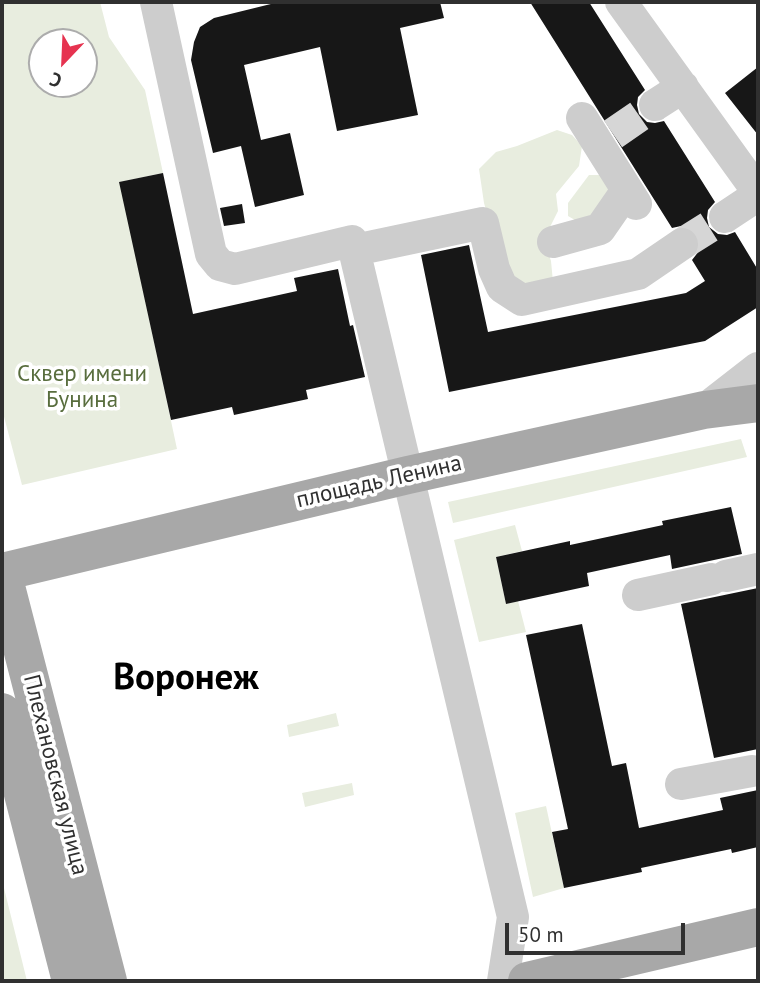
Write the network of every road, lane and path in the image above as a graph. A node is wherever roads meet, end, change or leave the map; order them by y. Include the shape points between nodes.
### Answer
1 (156, 2) edge
2 (621, 2) edge
3 (682, 87) junction
4 (654, 105) tunnel mouth
5 (582, 118) dead end
6 (758, 193) edge
7 (725, 216) tunnel mouth
8 (553, 242) dead end
9 (682, 244) tunnel mouth
10 (355, 250) junction
11 (757, 399) edge
12 (408, 475) junction
13 (758, 569) edge
14 (2, 571) edge
15 (638, 595) dead end
16 (2, 712) edge
17 (752, 771) dead end
18 (681, 784) dead end
19 (758, 927) edge
20 (72, 981) edge
21 (108, 981) edge
22 (503, 981) edge
23 (527, 981) edge

1 - 10 street via 211,254 219,265 235,268 352,241
2 - 3 street
3 - 4 street
3 - 6 street
5 - 8 street via 606,139 632,197 600,229
6 - 7 street
9 - 10 street via 638,274 522,300 502,287 483,223
10 - 12 street
11 - 12 main road, площадь Ленина
12 - 14 main road, площадь Ленина
12 - 22 street via 513,917
13 - 15 street
14 - 21 main road, Плехановская улица
16 - 20 main road, Плехановская улица
17 - 18 street
19 - 23 main road

